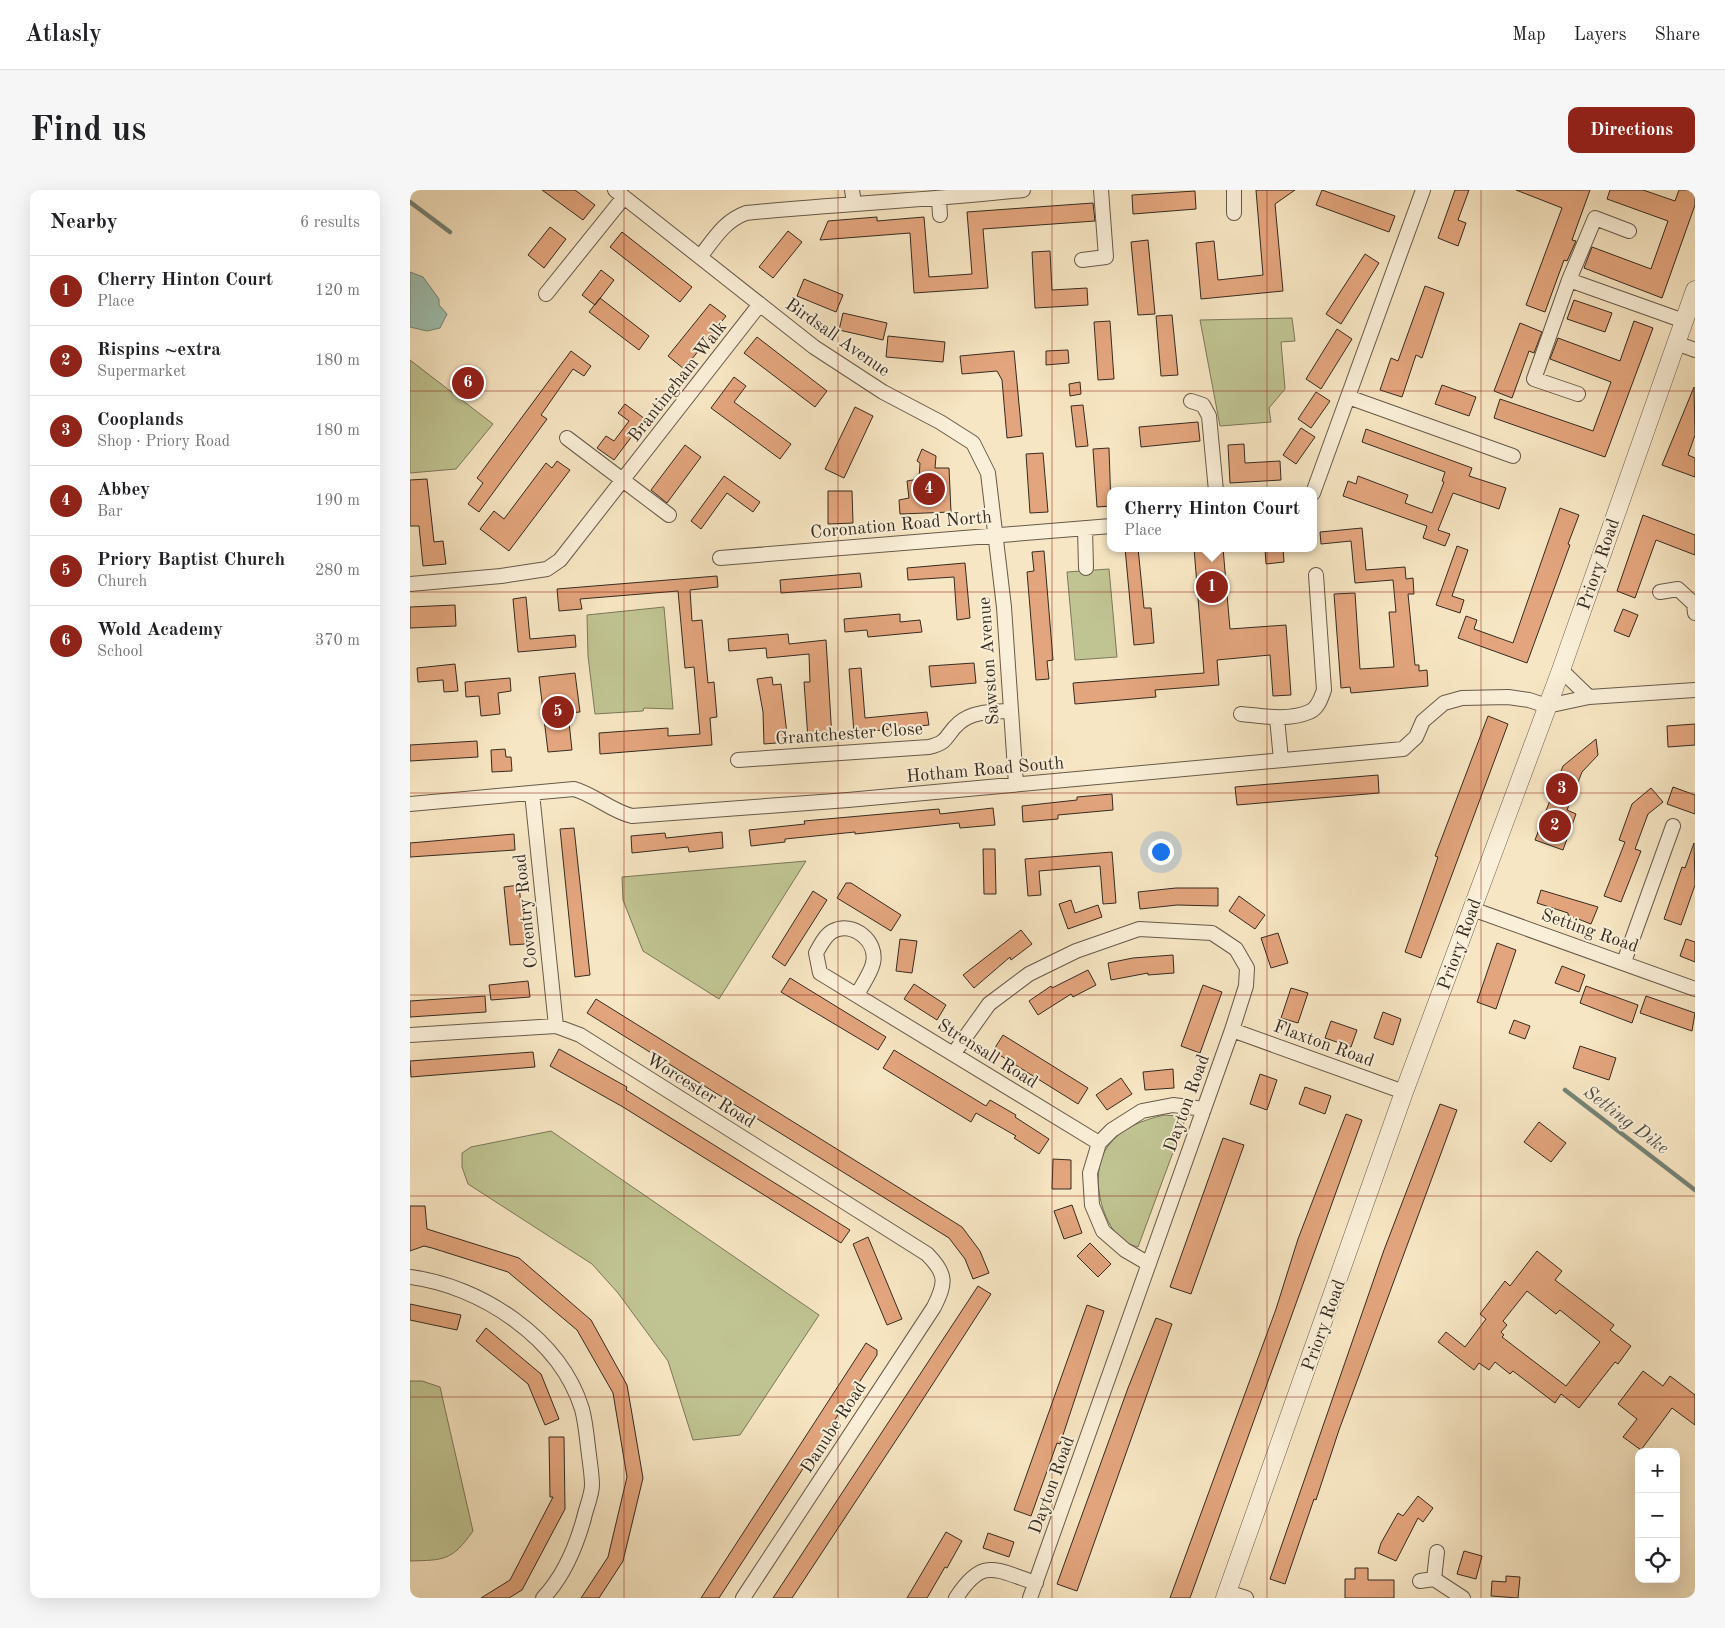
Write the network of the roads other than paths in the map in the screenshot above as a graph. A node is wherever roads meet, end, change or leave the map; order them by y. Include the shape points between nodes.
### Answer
1 (1023, 190) edge
2 (1100, 190) edge
3 (1234, 190) edge
4 (1423, 190) edge
5 (620, 194) edge
6 (853, 196) edge
7 (939, 199) junction
8 (1234, 213) dead end
9 (940, 215) dead end
10 (1629, 231) dead end
11 (700, 257) junction
12 (1082, 260) dead end
13 (1569, 280) junction
14 (1695, 290) edge
15 (546, 294) dead end
16 (760, 304) junction
17 (1684, 321) junction
18 (1676, 343) junction
19 (1695, 350) edge
20 (1578, 394) dead end
21 (1348, 397) junction
22 (1192, 401) dead end
23 (567, 438) dead end
24 (1513, 456) dead end
25 (623, 482) junction
26 (1216, 487) edge
27 (1315, 487) edge
28 (669, 514) dead end
29 (1107, 526) edge
30 (1085, 528) junction
31 (995, 535) junction
32 (720, 558) dead end
33 (1086, 568) dead end
34 (1316, 575) dead end
35 (410, 584) edge
36 (1660, 592) dead end
37 (1695, 614) edge
38 (1561, 670) junction
39 (1695, 690) edge
40 (1589, 697) junction
41 (1547, 706) junction
42 (1010, 711) junction
43 (1241, 714) dead end
44 (1277, 718) junction
45 (738, 760) dead end
46 (1281, 760) junction
47 (1016, 784) junction
48 (532, 793) junction
49 (410, 804) edge
50 (1673, 826) dead end
51 (1472, 909) junction
52 (1624, 962) junction
53 (1695, 988) edge
54 (857, 995) junction
55 (556, 1026) junction
56 (1232, 1030) junction
57 (410, 1035) edge
58 (954, 1053) junction
59 (1404, 1092) junction
60 (1204, 1109) junction
61 (1099, 1143) junction
62 (1149, 1264) junction
63 (943, 1273) joint
64 (410, 1277) edge
65 (1437, 1552) dead end
66 (1036, 1583) junction
67 (1226, 1595) edge
68 (542, 1598) edge
69 (743, 1598) edge
70 (956, 1598) edge
71 (1030, 1598) edge
72 (1246, 1598) edge
73 (1463, 1598) edge

1 - 7 street
2 - 12 street via 1106,257
3 - 8 street
4 - 21 street
5 - 11 street, Birdsall Avenue
5 - 15 street
6 - 7 street
6 - 11 street via 746,213 733,218 722,227
7 - 9 street
10 - 13 street via 1595,218
11 - 16 street, Birdsall Avenue
13 - 17 street
13 - 20 street via 1534,379
14 - 17 street, Priory Road
16 - 25 street, Brantingham Walk
16 - 31 street, Birdsall Avenue via 822,352 883,392 973,443 988,473
17 - 18 street, Priory Road
18 - 19 street
18 - 38 street, Priory Road
21 - 24 street
21 - 27 street
22 - 26 street via 1203,405 1209,416
23 - 25 street
25 - 28 street
25 - 35 street, Brantingham Walk via 560,560 547,569
29 - 30 street, Coronation Road North
30 - 31 street, Coronation Road North
30 - 33 street
31 - 32 street, Coronation Road North
31 - 42 street, Sawston Avenue via 1004,607
34 - 44 street via 1324,690 1320,703 1310,712
36 - 37 street via 1678,589 1694,604
38 - 40 street
38 - 41 street, Priory Road
39 - 40 street
40 - 41 street
41 - 46 street, Hotham Road South via 1508,698 1462,698 1444,703 1423,721 1416,737 1403,748
41 - 51 street, Priory Road
42 - 45 street, Grantchester Close via 978,713 960,723 942,744 929,747
42 - 47 street, Sawston Avenue
43 - 44 street
44 - 46 street
46 - 47 street, Hotham Road South
47 - 48 street, Hotham Road South via 632,816 574,789
48 - 49 street, Hotham Road South
48 - 55 street, Coventry Road
50 - 52 street
51 - 52 street, Setting Road
51 - 59 street, Priory Road
52 - 53 street, Setting Road
54 - 54 street, Strensall Road via 820,973 816,953 832,932 848,927 863,934 874,953 873,964
54 - 58 street, Strensall Road
55 - 57 street, Worcester Road
55 - 63 street, Worcester Road via 580,1035 919,1249
56 - 58 street, Dayton Road via 1246,986 1247,968 1236,949 1212,933 1139,929 1076,950 1029,974 989,1004
56 - 59 street, Flaxton Road
56 - 60 street, Dayton Road
58 - 61 street, Strensall Road
59 - 67 street, Priory Road
60 - 61 street via 1172,1105 1142,1111 1112,1130
60 - 62 street, Dayton Road
61 - 62 street via 1090,1173 1092,1205 1104,1232
62 - 66 street, Dayton Road
63 - 69 street, Danube Road via 943,1285 934,1307
64 - 68 street via 457,1288 484,1299 530,1332 550,1353 582,1408 592,1486 578,1542 554,1587
65 - 73 street via 1427,1580
66 - 70 street via 992,1569 978,1572
66 - 71 street, Dayton Road
67 - 72 street

